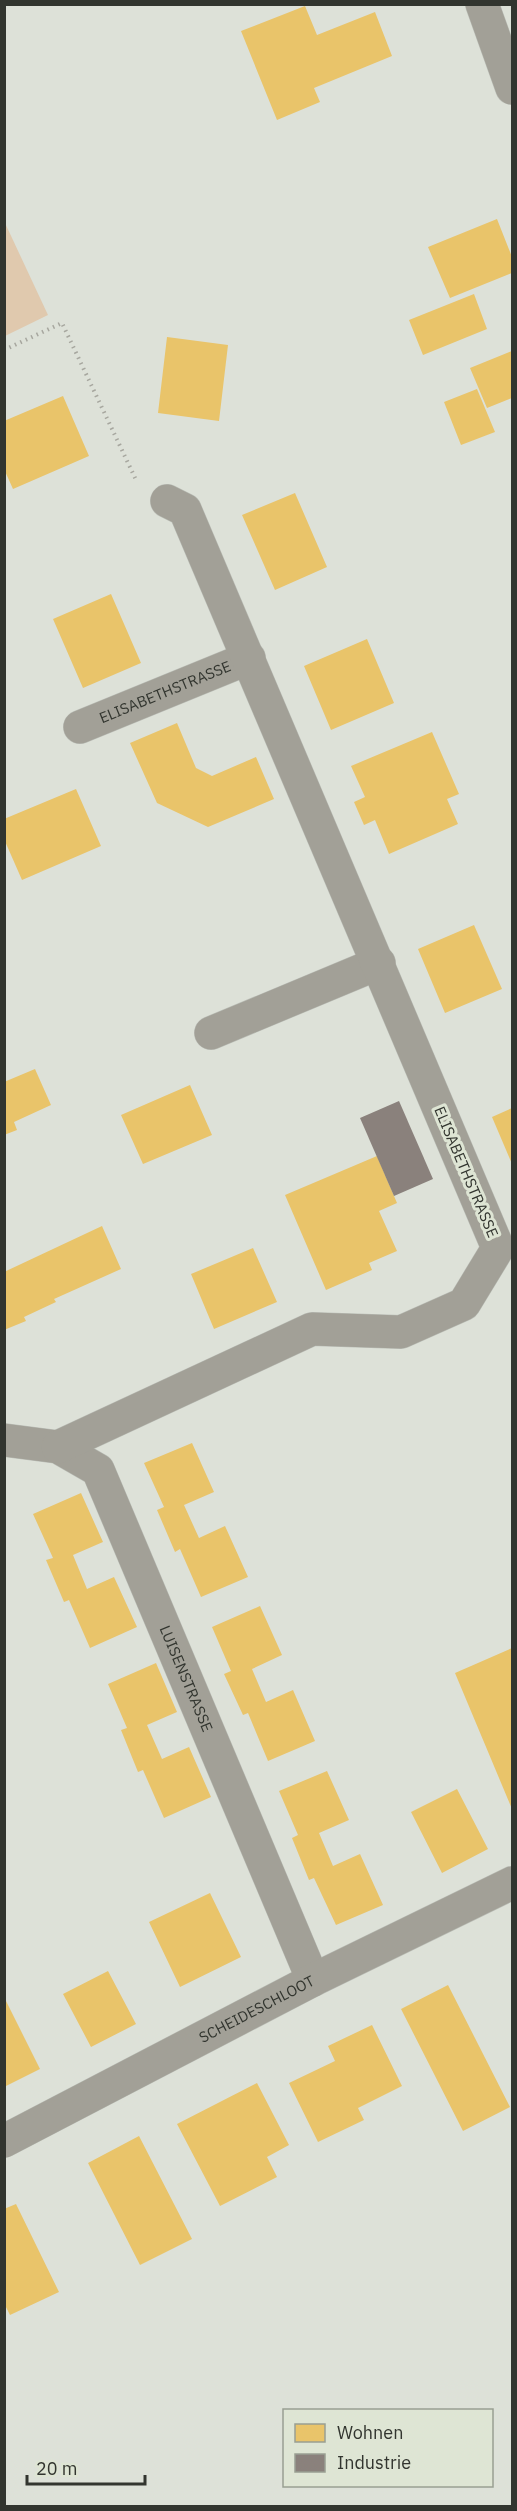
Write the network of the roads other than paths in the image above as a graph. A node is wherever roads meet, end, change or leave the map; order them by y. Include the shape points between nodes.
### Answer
1 (482, 4) edge
2 (513, 88) edge
3 (167, 501) road end
4 (249, 658) junction
5 (80, 727) dead end
6 (379, 963) junction
7 (211, 1033) dead end
8 (4, 1440) edge
9 (58, 1448) junction
10 (513, 1884) edge
11 (314, 1980) junction
12 (4, 2141) edge

1 - 2 street
3 - 4 street, ELISABETHSTRASSE via 185,510
4 - 5 street, ELISABETHSTRASSE
4 - 6 street, ELISABETHSTRASSE
6 - 7 street
6 - 9 street, ELISABETHSTRASSE via 498,1248 464,1304 400,1332 312,1329
8 - 9 street, LUISENSTRASSE
9 - 11 street, LUISENSTRASSE via 98,1470
10 - 11 street, SCHEIDESCHLOOT
11 - 12 street, SCHEIDESCHLOOT

